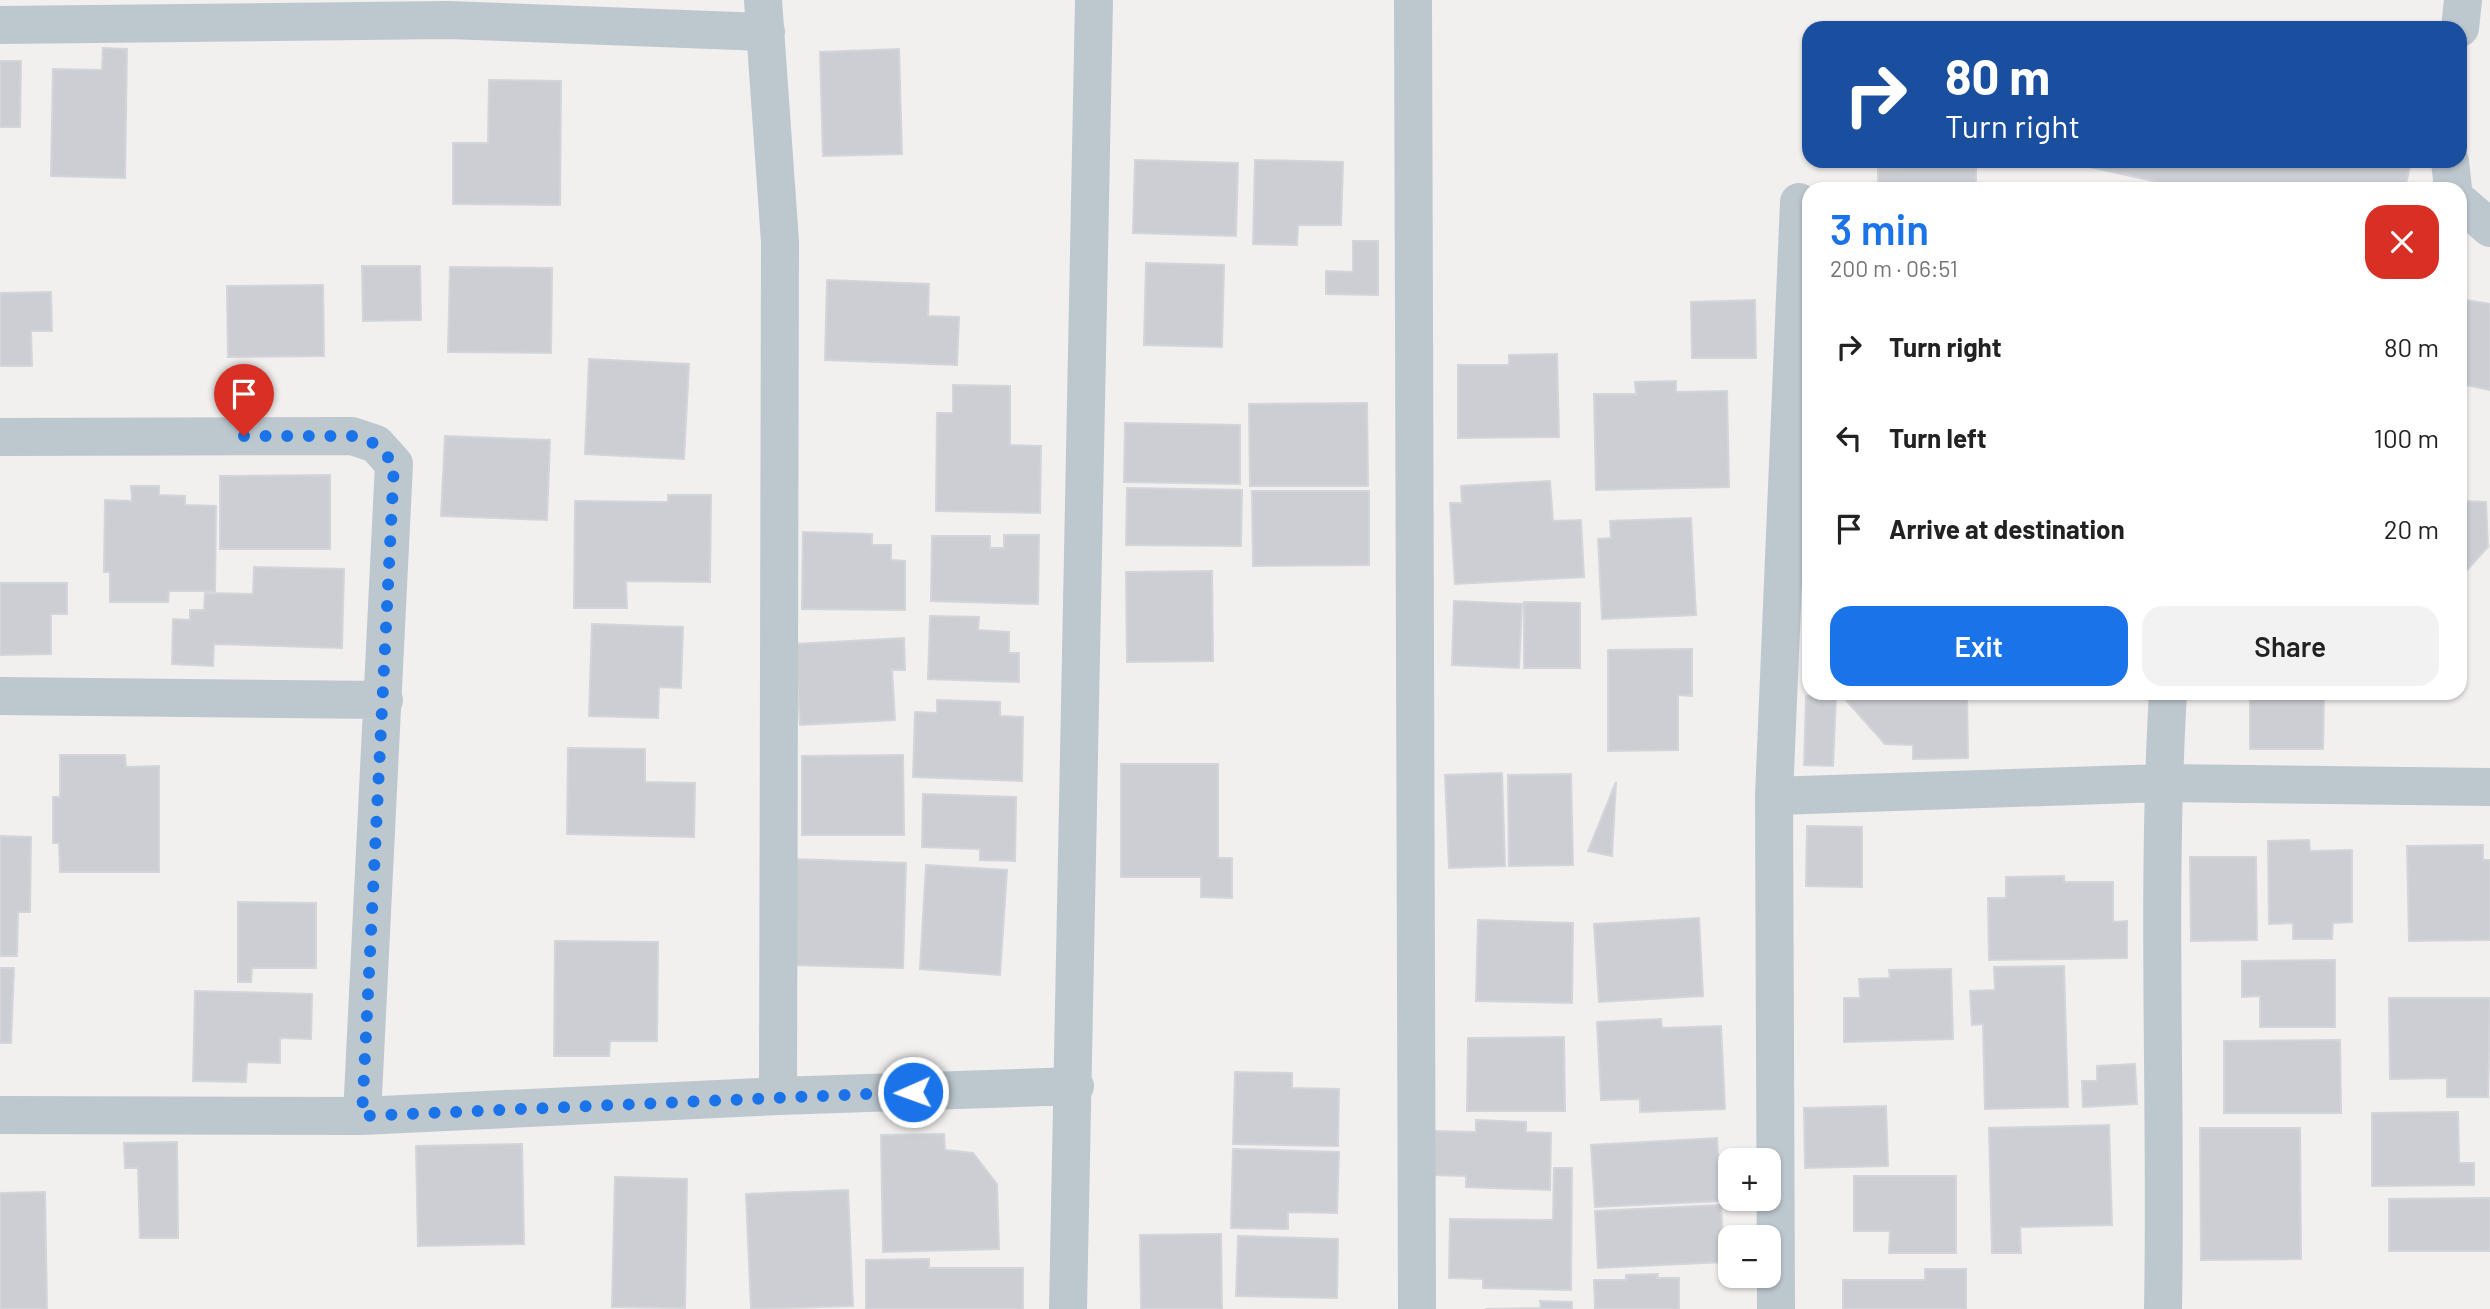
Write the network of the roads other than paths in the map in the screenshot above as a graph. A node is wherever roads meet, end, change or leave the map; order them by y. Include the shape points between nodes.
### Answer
1 (1094, 0) edge
2 (1413, 0) edge
3 (2463, 0) edge
4 (448, 10) edge
5 (765, 16) edge
6 (2461, 21) edge
7 (0, 25) edge
8 (1799, 202) dead end
9 (2467, 208) edge
10 (2490, 228) edge
11 (0, 436) edge
12 (0, 696) edge
13 (384, 700) junction
14 (2168, 700) edge
15 (2163, 783) junction
16 (2490, 787) edge
17 (1774, 796) junction
18 (1075, 1087) junction
19 (778, 1096) junction
20 (0, 1115) edge
21 (362, 1116) junction
22 (1068, 1309) edge
23 (1417, 1309) edge
24 (1776, 1309) edge
25 (2163, 1309) edge

1 - 18 street
2 - 23 street
3 - 6 street
4 - 5 street
4 - 7 street
5 - 19 street via 780,242
8 - 17 street
9 - 10 street
11 - 13 street via 352,436 376,444 394,464
12 - 13 street
13 - 21 street
14 - 15 street
15 - 16 street
15 - 17 street
15 - 25 street
17 - 24 street
18 - 19 street
18 - 22 street
19 - 21 street
20 - 21 street

